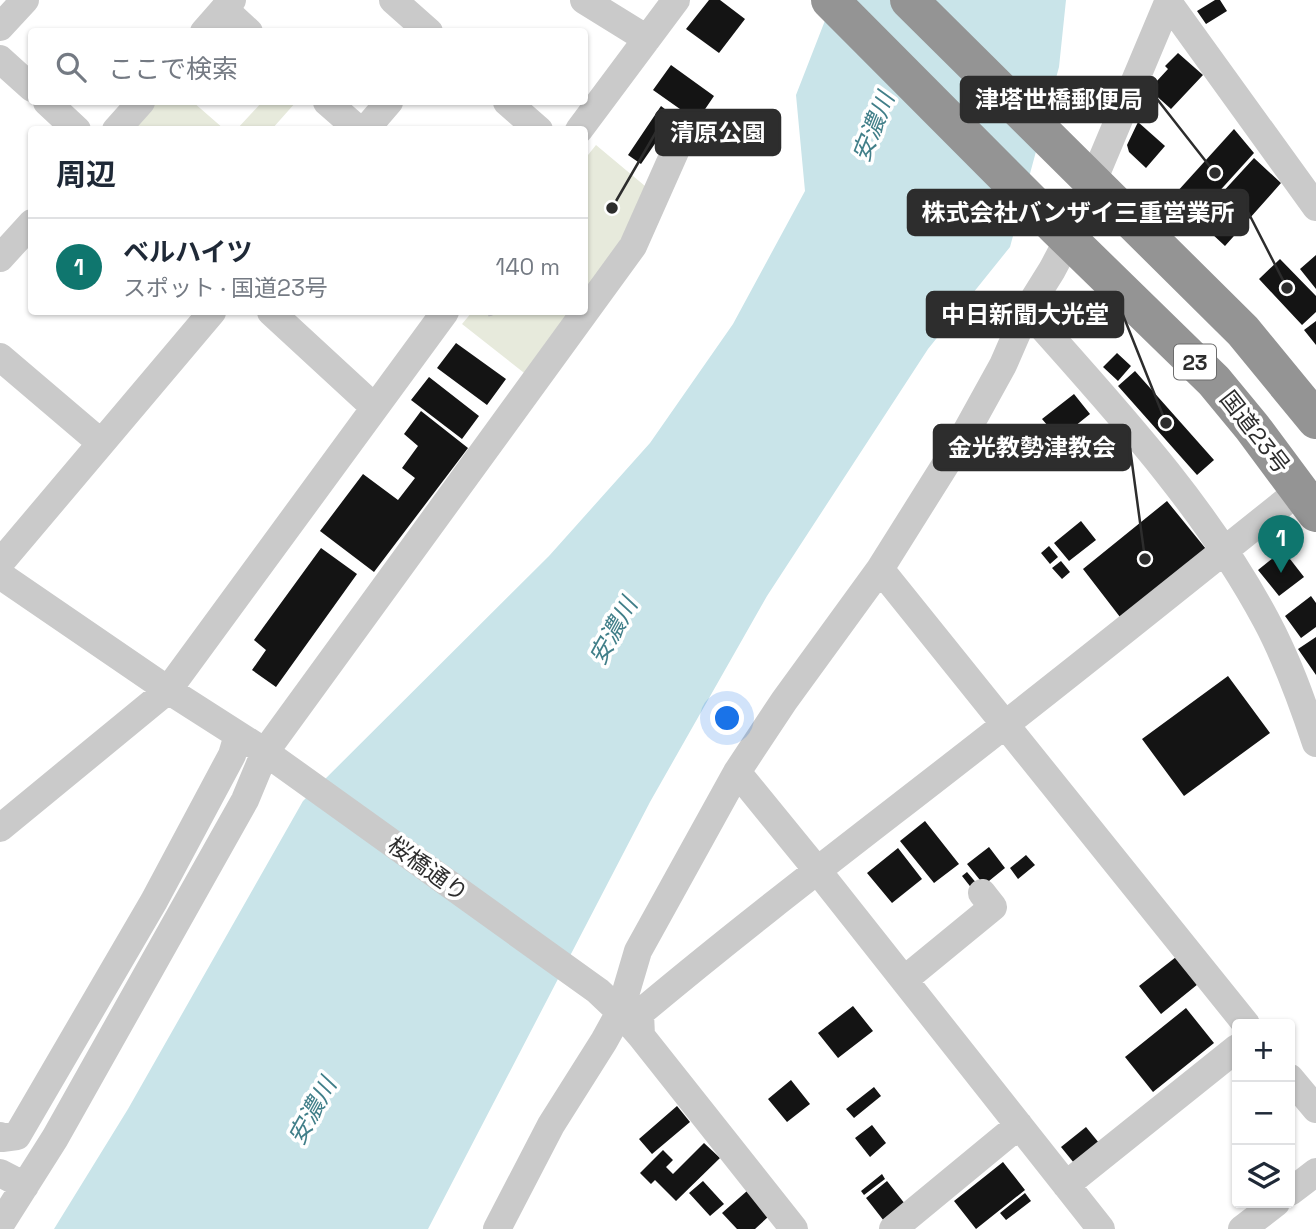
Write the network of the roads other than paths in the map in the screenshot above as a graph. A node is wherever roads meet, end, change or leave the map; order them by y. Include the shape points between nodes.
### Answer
1 (25, 0) edge
2 (393, 0) edge
3 (584, 0) edge
4 (676, 0) edge
5 (830, 0) edge
6 (909, 0) edge
7 (1169, 1) edge
8 (228, 5) edge
9 (0, 27) edge
10 (208, 28) edge
11 (246, 28) edge
12 (424, 28) edge
13 (648, 39) junction
14 (0, 59) edge
15 (28, 84) edge
16 (50, 105) edge
17 (138, 105) edge
18 (330, 105) edge
19 (386, 105) edge
20 (511, 105) edge
21 (74, 126) edge
22 (120, 126) edge
23 (354, 126) edge
24 (368, 126) edge
25 (535, 126) edge
26 (582, 126) edge
27 (681, 138) dead end
28 (1087, 177) junction
29 (1316, 207) edge
30 (28, 227) edge
31 (1063, 233) junction
32 (0, 258) edge
33 (588, 309) edge
34 (1027, 310) junction
35 (209, 315) edge
36 (274, 315) edge
37 (443, 315) edge
38 (583, 315) edge
39 (0, 357) edge
40 (374, 407) junction
41 (1316, 420) edge
42 (101, 443) junction
43 (1308, 501) edge
44 (1224, 549) junction
45 (0, 563) edge
46 (880, 569) junction
47 (0, 575) edge
48 (168, 690) junction
49 (1004, 725) junction
50 (238, 735) junction
51 (1316, 743) edge
52 (265, 752) junction
53 (737, 772) junction
54 (3, 819) edge
55 (817, 870) junction
56 (982, 893) dead end
57 (628, 980) junction
58 (904, 981) junction
59 (668, 990) junction
60 (620, 1012) junction
61 (1241, 1019) edge
62 (641, 1036) junction
63 (1232, 1052) edge
64 (1293, 1082) edge
65 (1316, 1109) edge
66 (1018, 1125) junction
67 (0, 1136) edge
68 (1316, 1172) edge
69 (12, 1180) edge
70 (1066, 1185) junction
71 (1295, 1188) edge
72 (0, 1200) edge
73 (1269, 1208) edge
74 (0, 1225) edge
75 (504, 1225) edge
76 (794, 1229) edge
77 (893, 1229) edge
78 (1101, 1229) edge
79 (1242, 1229) edge

1 - 9 street
2 - 12 street
3 - 13 street
4 - 13 street
5 - 31 highway, 国道23号 / 23
6 - 28 highway, 23
7 - 28 street
7 - 29 street
8 - 10 street
8 - 11 street
13 - 26 street
14 - 15 street
16 - 21 street
17 - 22 street
18 - 23 street
19 - 24 street
20 - 25 street
27 - 33 street via 633,247
28 - 31 street
28 - 41 highway, 23 via 1242,331
30 - 32 street
31 - 34 street via 1052,270
31 - 43 highway, 国道23号 / 23 via 1214,381
34 - 44 street via 1143,441
34 - 46 street via 966,432
35 - 42 street
36 - 40 street
37 - 40 street
38 - 52 street
39 - 42 street
40 - 48 street
42 - 45 street
43 - 44 street
44 - 49 street
44 - 51 street via 1267,622 1300,692
46 - 49 street
46 - 53 street
47 - 48 street, 桜橋通り
48 - 50 street, 桜橋通り
48 - 54 street
49 - 55 street
49 - 61 street
50 - 52 street, 桜橋通り
50 - 67 street via 232,755 154,901 17,1136
52 - 60 street, 桜橋通り via 598,991
52 - 69 street via 245,800 55,1138
53 - 55 street
53 - 57 street via 638,951
55 - 58 street
55 - 59 street
56 - 58 street via 993,907
57 - 59 street
57 - 60 street
58 - 66 street
59 - 62 street via 640,1013
60 - 62 street, 桜橋通り
60 - 75 street via 551,1125
62 - 76 street, 桜橋通り
63 - 70 street
64 - 65 street
66 - 70 street
66 - 77 street
68 - 71 street
69 - 72 street
69 - 74 street
70 - 78 street
73 - 79 street

